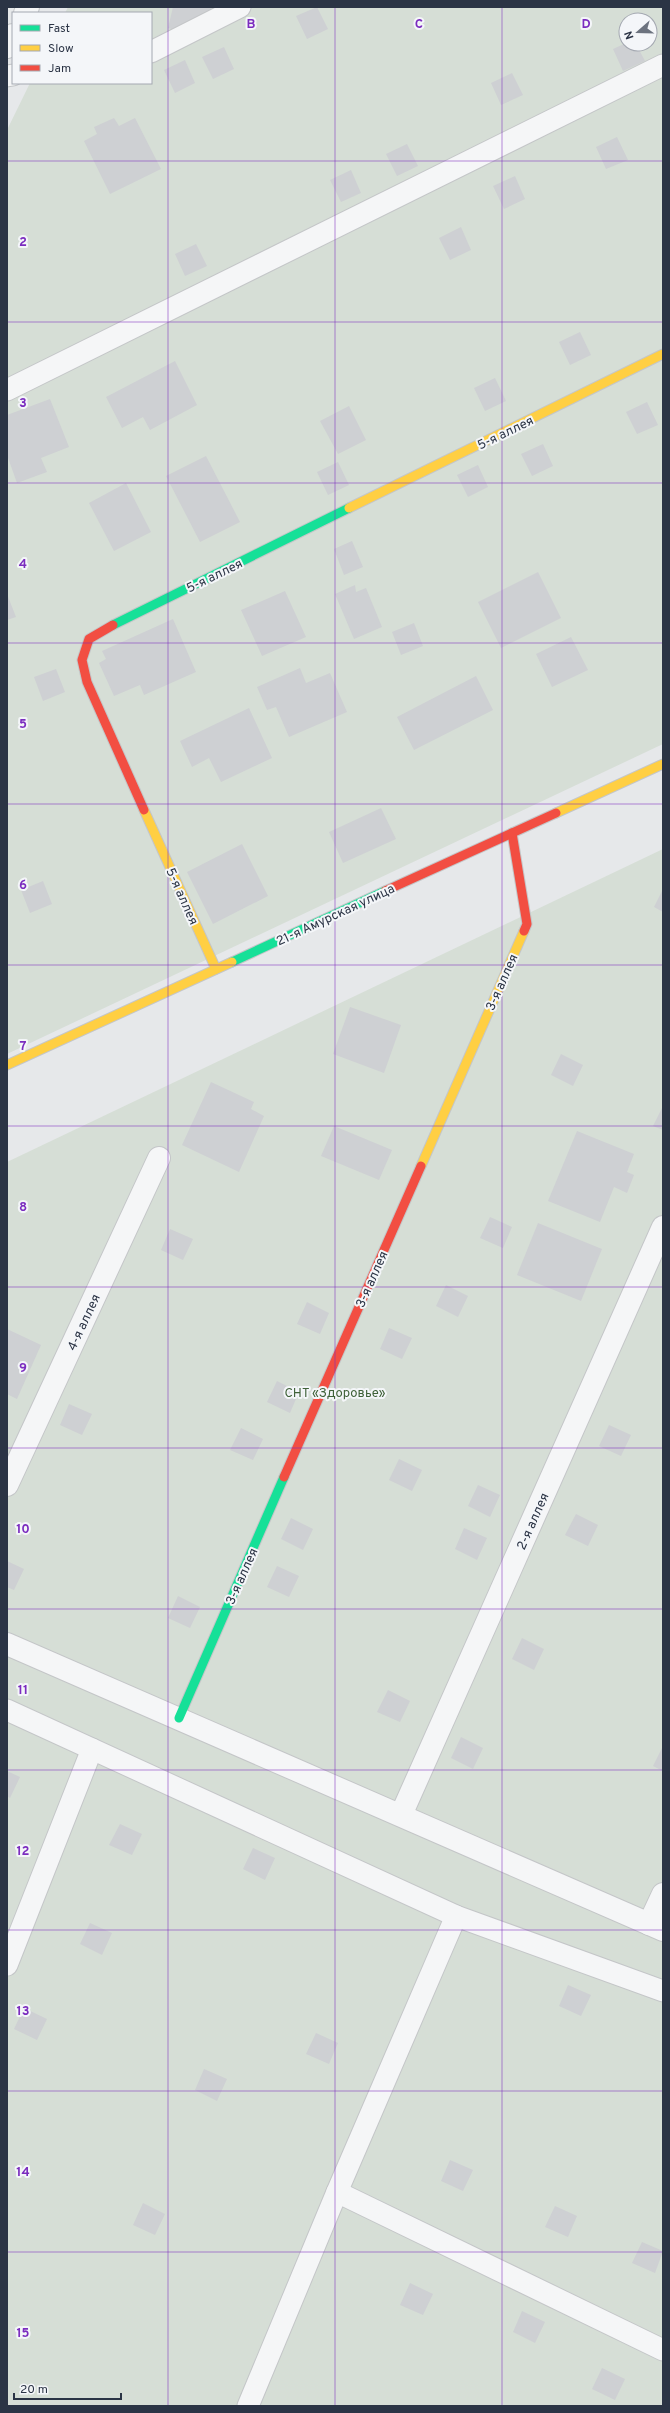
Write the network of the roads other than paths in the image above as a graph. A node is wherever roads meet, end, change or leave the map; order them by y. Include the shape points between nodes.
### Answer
1 (240, 7) edge
2 (12, 37) edge
3 (7, 47) edge
4 (152, 51) edge
5 (663, 65) edge
6 (663, 354) edge
7 (7, 390) edge
8 (663, 764) edge
9 (512, 833) junction
10 (216, 969) junction
11 (7, 1065) edge
12 (159, 1158) dead end
13 (663, 1227) edge
14 (7, 1485) edge
15 (7, 1644) edge
16 (7, 1710) edge
17 (179, 1718) junction
18 (92, 1749) junction
19 (401, 1815) junction
20 (663, 1894) edge
21 (456, 1916) junction
22 (656, 1927) edge
23 (7, 1965) edge
24 (663, 1991) edge
25 (337, 2192) junction
26 (663, 2350) edge
27 (248, 2406) edge

1 - 4 lane
2 - 3 street
5 - 7 lane
6 - 10 street, 5-я аллея via 108,627 89,639 82,660 87,682
8 - 9 street, 21-я Амурская улица
9 - 10 street, 21-я Амурская улица
9 - 17 street, 3-я аллея via 527,924
10 - 11 street, 21-я Амурская улица
12 - 14 street, 4-я аллея
13 - 19 street, 2-я аллея
15 - 17 street
16 - 18 lane
17 - 19 street
18 - 21 lane
18 - 23 lane
19 - 22 street
20 - 22 street
21 - 24 lane
21 - 25 lane
25 - 26 lane
25 - 27 lane

